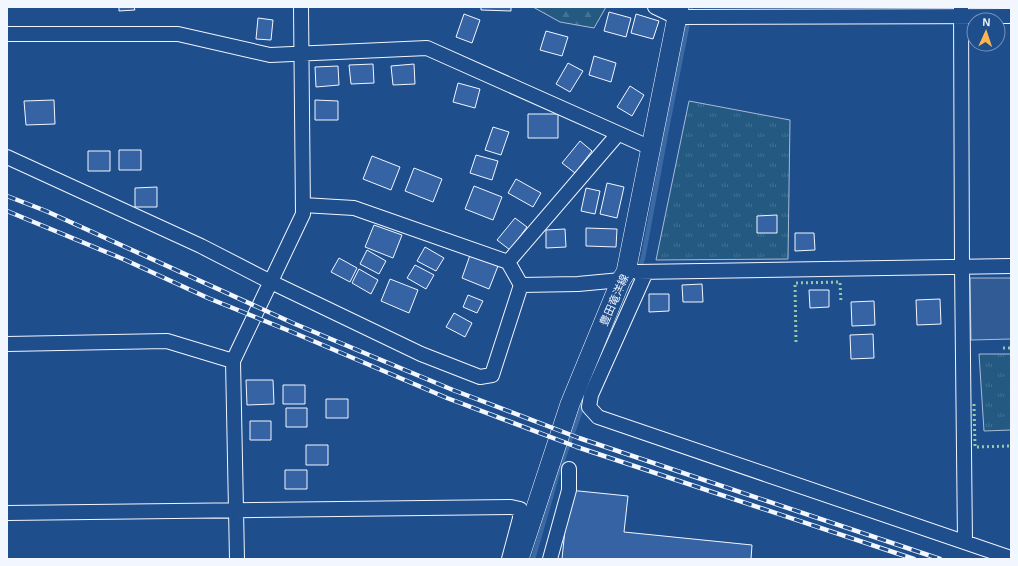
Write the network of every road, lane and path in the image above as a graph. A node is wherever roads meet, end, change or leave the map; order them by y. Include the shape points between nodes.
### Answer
1 (301, 7) edge
2 (656, 7) edge
3 (678, 12) edge
4 (961, 12) edge
5 (1011, 16) edge
6 (7, 34) edge
7 (302, 53) junction
8 (618, 134) junction
9 (651, 148) junction
10 (7, 157) edge
11 (303, 205) junction
12 (508, 262) junction
13 (962, 266) junction
14 (1011, 266) edge
15 (646, 272) junction
16 (624, 276) junction
17 (271, 282) junction
18 (521, 285) junction
19 (7, 344) edge
20 (234, 361) junction
21 (569, 469) dead end
22 (236, 510) junction
23 (7, 513) edge
24 (965, 542) junction
25 (1011, 558) edge
26 (237, 559) edge
27 (509, 559) edge
28 (519, 559) edge
29 (550, 559) edge

1 - 7 street
2 - 3 street
3 - 4 street
3 - 9 main road, 豊田竜洋線
4 - 5 street
4 - 13 street
6 - 7 street via 178,34 270,55
7 - 8 street via 427,48
7 - 11 street
8 - 9 street
8 - 12 street
9 - 16 main road, 豊田竜洋線
10 - 17 street via 201,246
11 - 12 street via 354,208
11 - 17 street via 303,214
12 - 18 street
13 - 14 street
13 - 15 street
13 - 24 street
15 - 16 street
15 - 24 street via 591,395 589,407 598,417
16 - 18 street via 578,284
16 - 28 main road, 豊田竜洋線 via 570,404
17 - 18 street via 414,351 480,377 492,375
17 - 20 street
19 - 20 street via 167,340
20 - 22 street
21 - 29 street via 569,490
22 - 23 street
22 - 26 street
22 - 27 street via 511,507 520,509 520,518
24 - 25 street

